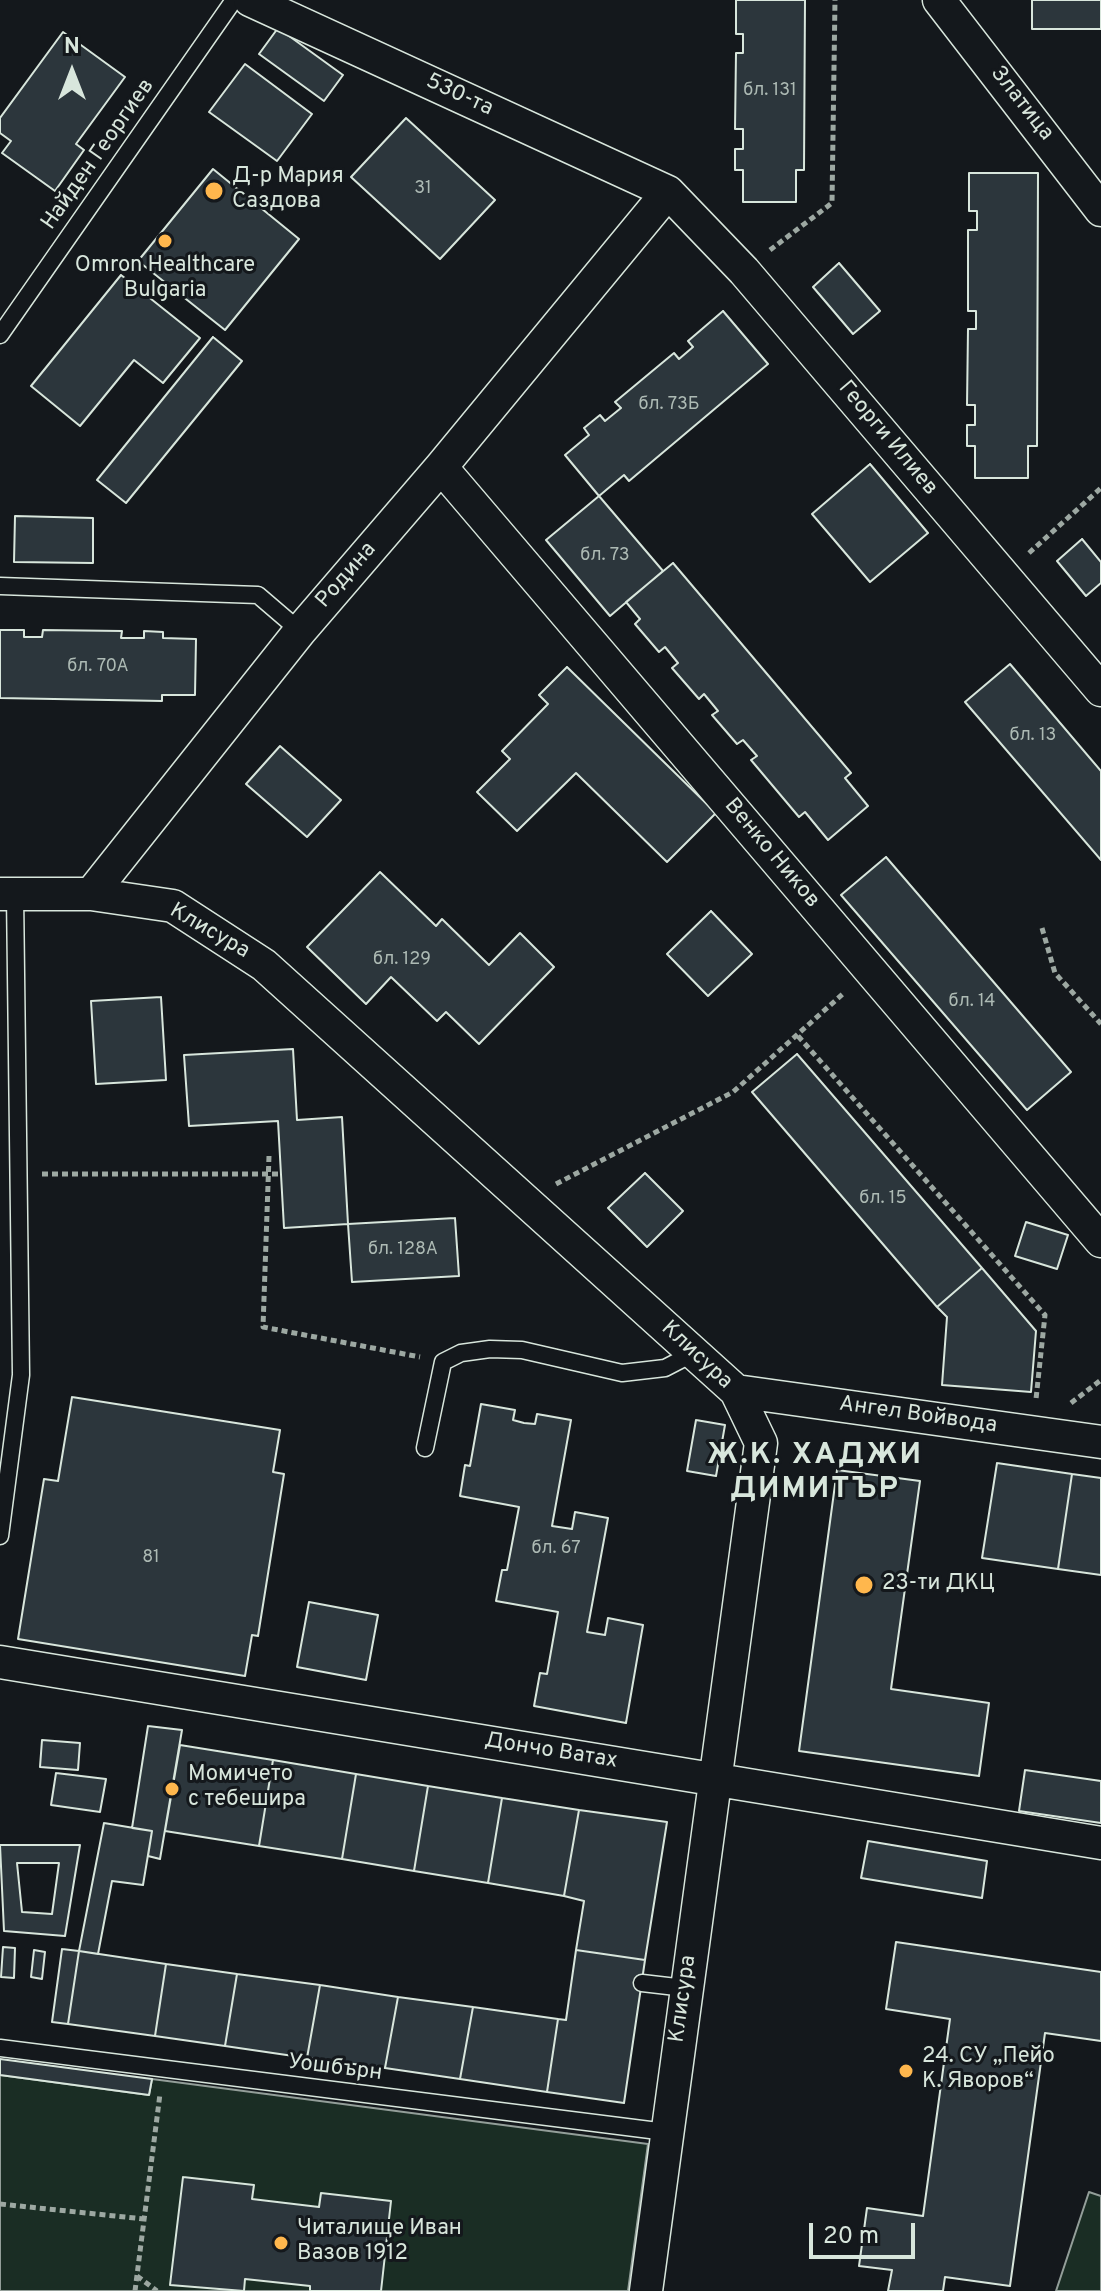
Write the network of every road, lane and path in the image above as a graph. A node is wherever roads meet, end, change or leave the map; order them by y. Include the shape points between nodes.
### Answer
1 (234, 0) edge
2 (250, 0) edge
3 (835, 0) edge
4 (939, 0) edge
5 (668, 192) junction
6 (1101, 210) edge
7 (744, 271) junction
8 (0, 335) edge
9 (441, 467) junction
10 (1101, 488) edge
11 (1004, 576) junction
12 (0, 586) edge
13 (300, 631) junction
14 (1101, 690) edge
15 (8, 894) edge
16 (91, 894) junction
17 (1042, 928) dead end
18 (870, 970) junction
19 (1101, 1024) edge
20 (798, 1036) junction
21 (269, 1156) dead end
22 (18, 1174) junction
23 (268, 1174) junction
24 (281, 1174) dead end
25 (525, 1200) junction
26 (1101, 1241) edge
27 (694, 1353) junction
28 (443, 1362) junction
29 (736, 1391) junction
30 (1032, 1432) junction
31 (1101, 1442) edge
32 (425, 1448) dead end
33 (0, 1536) edge
34 (0, 1662) edge
35 (714, 1778) junction
36 (1101, 1843) edge
37 (642, 1983) dead end
38 (685, 1988) junction
39 (0, 2048) edge
40 (163, 2069) junction
41 (666, 2132) junction
42 (0, 2204) edge
43 (144, 2219) junction
44 (136, 2275) junction
45 (135, 2291) edge
46 (157, 2291) edge
47 (646, 2291) edge

1 - 8 lane, Найден Георгиев
2 - 5 street, 530-та
3 - 7 path via 832,203
4 - 6 street, Златица
5 - 7 street, Георги Илиев
5 - 9 street, Родина
7 - 11 street, Георги Илиев
9 - 13 street, Родина
9 - 18 street, Венко Ников
10 - 11 path
11 - 14 street, Георги Илиев
12 - 13 lane via 258,595
13 - 16 street, Родина
15 - 16 street
15 - 22 lane
16 - 25 street, Клисура via 173,906 264,965
17 - 19 path via 1055,973
18 - 20 path
18 - 26 street, Венко Ников
20 - 25 path via 733,1092
20 - 30 path via 1045,1315
21 - 23 path
22 - 23 path
22 - 33 lane via 21,1375
23 - 24 path
23 - 28 path via 263,1327
25 - 27 street, Клисура
27 - 28 lane via 665,1368 622,1373 522,1350 461,1353
27 - 29 street, Клисура
28 - 32 lane
29 - 30 street, Ангел Войвода
29 - 35 street, Клисура via 761,1443
30 - 31 street, Ангел Войвода
34 - 35 street, Дончо Ватах
35 - 36 street, Дончо Ватах
35 - 38 street, Клисура
37 - 38 lane
38 - 41 street, Клисура
39 - 40 lane, Уошбърн
40 - 41 lane, Уошбърн
40 - 43 path
41 - 47 street, Клисура
42 - 43 path
43 - 44 path
44 - 45 path
44 - 46 path

